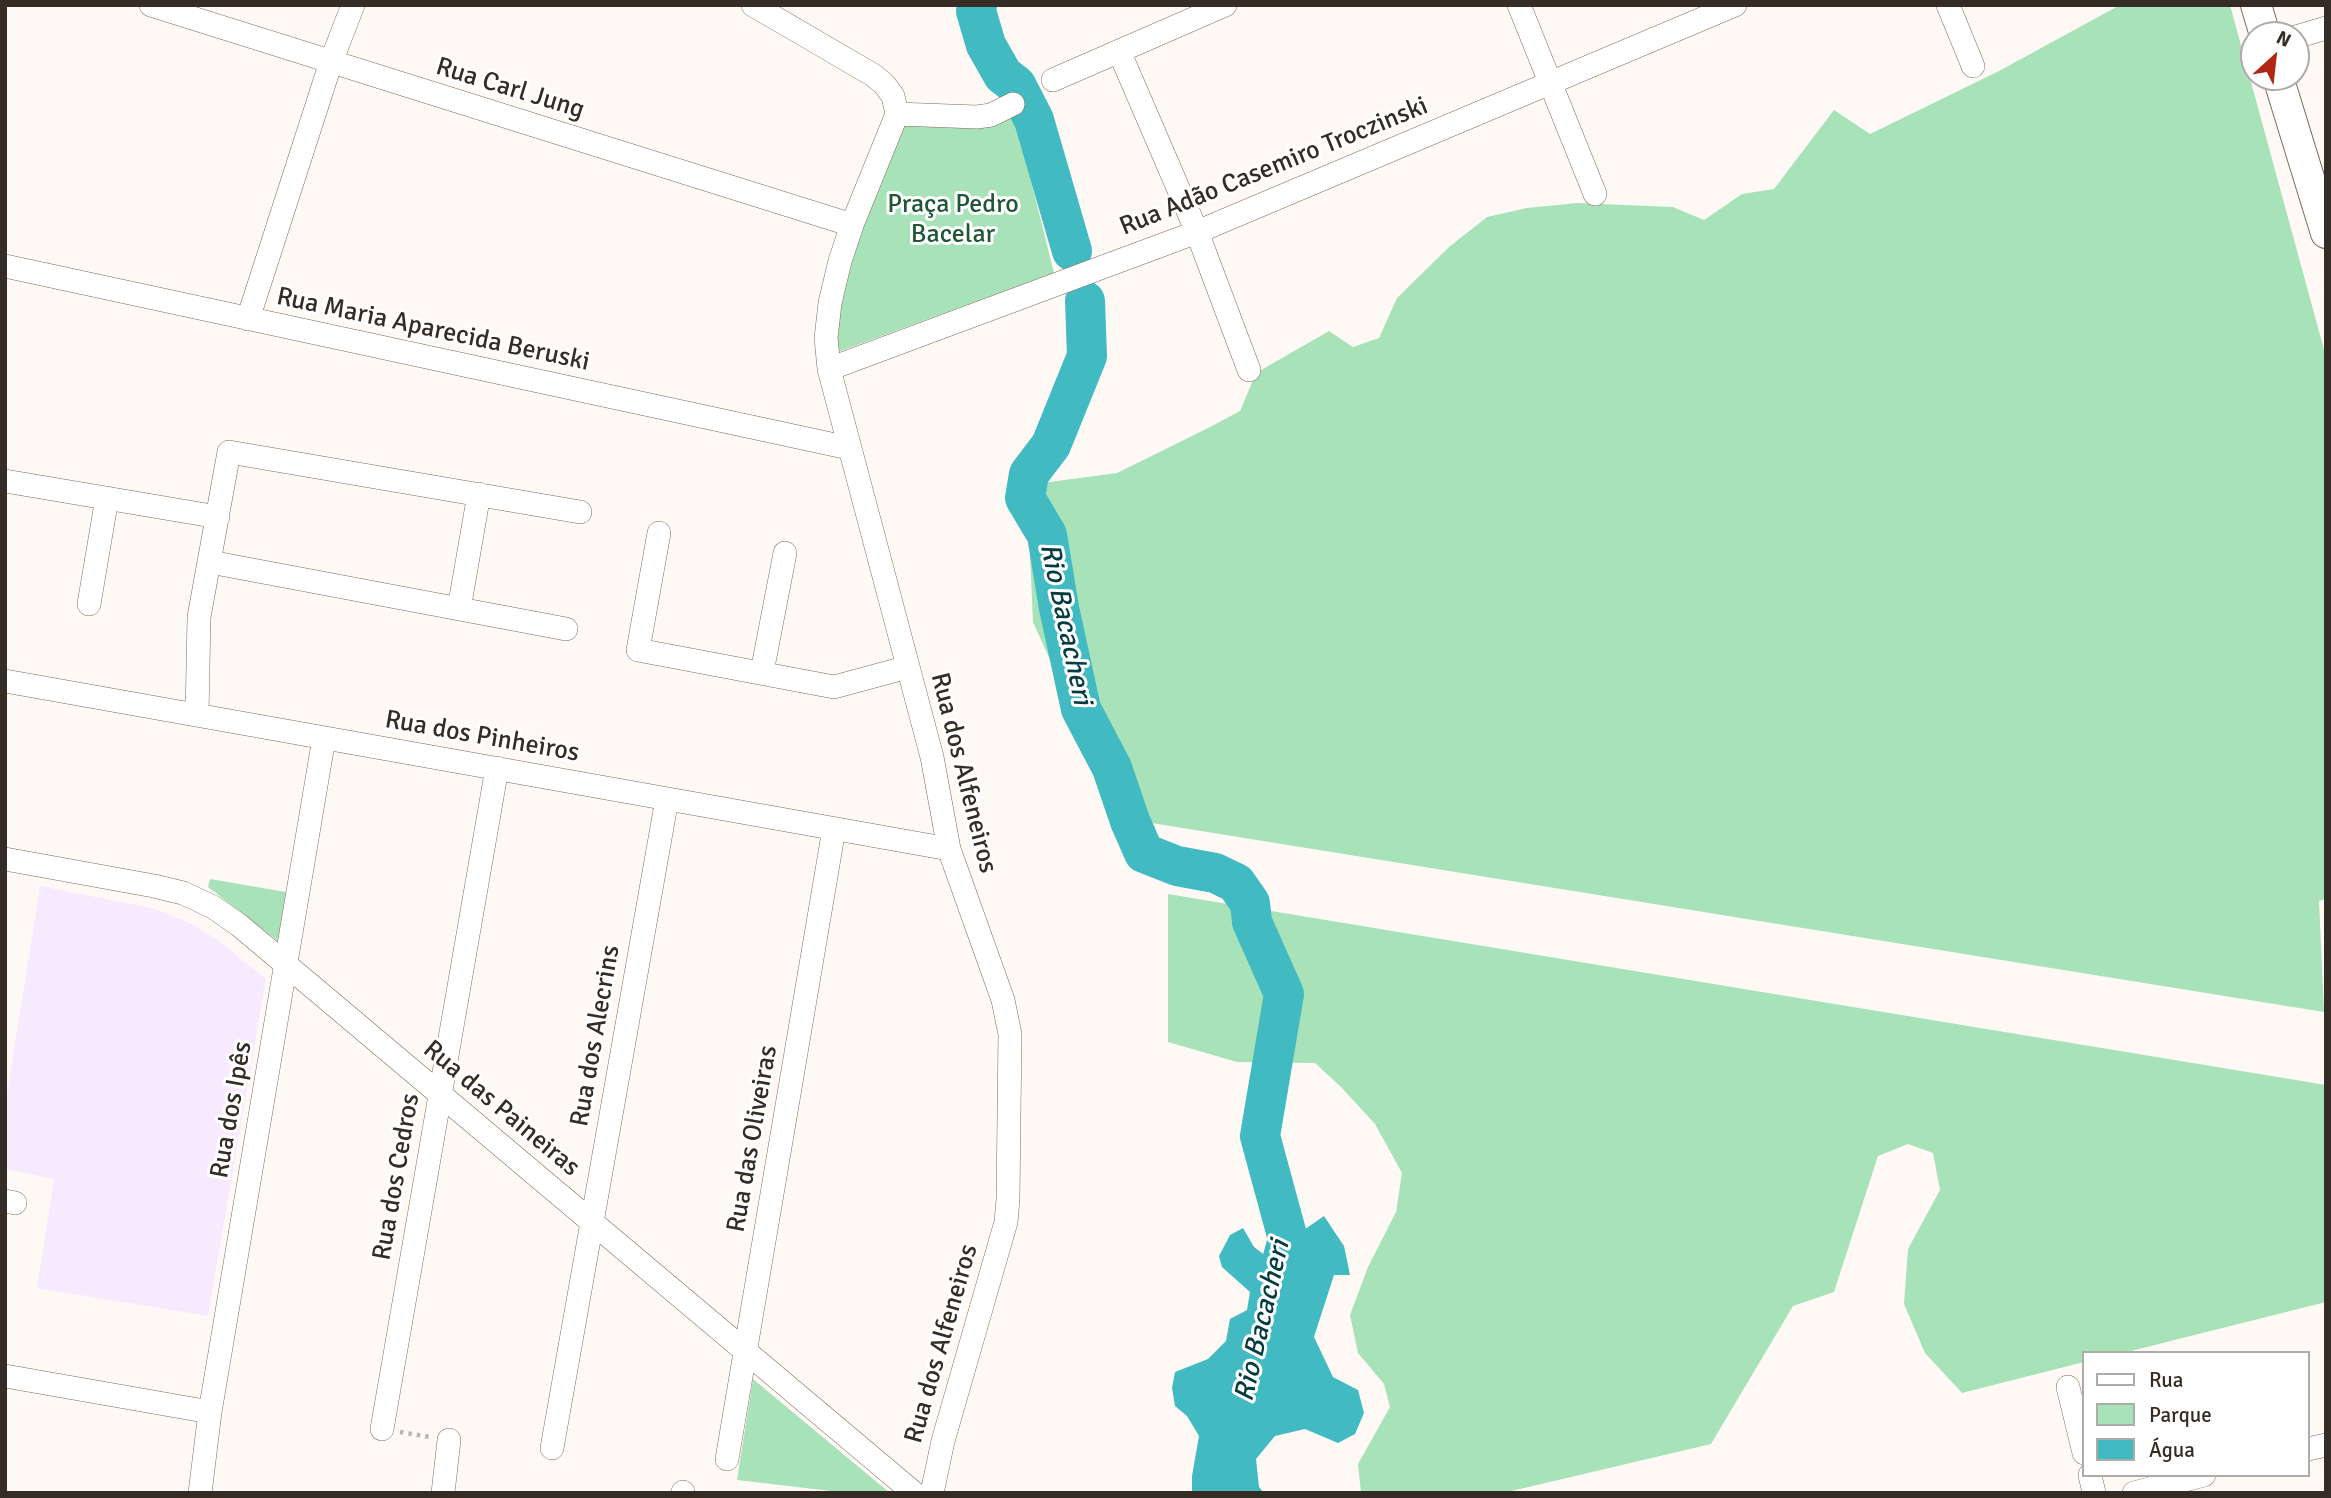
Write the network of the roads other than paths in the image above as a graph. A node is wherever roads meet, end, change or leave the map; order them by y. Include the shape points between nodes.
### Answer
1 (151, 5) edge
2 (353, 5) edge
3 (753, 5) edge
4 (1225, 5) edge
5 (1518, 5) edge
6 (1735, 5) edge
7 (1948, 5) edge
8 (1119, 51) junction
9 (331, 62) junction
10 (1973, 66) dead end
11 (1053, 80) dead end
12 (1550, 83) junction
13 (2282, 91) edge
14 (1013, 104) dead end
15 (897, 114) junction
16 (1595, 194) dead end
17 (852, 225) junction
18 (1196, 232) junction
19 (2326, 233) edge
20 (5, 267) edge
21 (248, 318) junction
22 (829, 369) junction
23 (1249, 370) dead end
24 (849, 448) junction
25 (5, 481) edge
26 (479, 495) junction
27 (107, 498) junction
28 (580, 512) dead end
29 (218, 517) junction
30 (659, 533) dead end
31 (785, 553) dead end
32 (210, 562) junction
33 (89, 604) dead end
34 (459, 609) junction
35 (566, 629) dead end
36 (908, 667) junction
37 (762, 672) junction
38 (5, 681) edge
39 (197, 715) junction
40 (324, 738) junction
41 (496, 768) junction
42 (667, 799) junction
43 (834, 829) junction
44 (949, 849) junction
45 (5, 859) edge
46 (285, 964) junction
47 (440, 1094) junction
48 (592, 1222) junction
49 (745, 1351) junction
50 (5, 1377) edge
51 (2068, 1387) dead end
52 (209, 1412) junction
53 (382, 1429) road end
54 (449, 1440) road end
55 (2082, 1445) edge
56 (551, 1448) dead end
57 (727, 1459) dead end
58 (2196, 1477) edge
59 (200, 1493) edge
60 (443, 1493) edge
61 (915, 1493) edge
62 (932, 1493) edge
63 (2134, 1493) edge

1 - 9 street, Rua Carl Jung
2 - 9 street
3 - 15 street via 873,75 893,96
4 - 8 street
5 - 12 street
6 - 12 street, Rua Adão Casemiro Troczinski
7 - 10 street
8 - 11 street
8 - 18 street
9 - 17 street, Rua Carl Jung
9 - 21 street
12 - 16 street
12 - 18 street, Rua Adão Casemiro Troczinski
13 - 19 main road
14 - 15 street via 978,117
15 - 17 street, Rua dos Alfeneiros
17 - 22 street, Rua dos Alfeneiros via 830,303
18 - 22 street, Rua Adão Casemiro Troczinski
18 - 23 street
20 - 21 street, Rua Maria Aparecida Beruski
21 - 24 street, Rua Maria Aparecida Beruski
22 - 24 street, Rua dos Alfeneiros
24 - 36 street, Rua dos Alfeneiros
25 - 27 street
26 - 28 street
26 - 29 street via 229,452
26 - 34 street
27 - 29 street
27 - 33 street
29 - 32 street
30 - 37 street via 638,650
31 - 37 street
32 - 34 street
32 - 39 street via 200,617
34 - 35 street
36 - 37 street via 834,687
36 - 44 street, Rua dos Alfeneiros via 932,757
38 - 39 street, Rua dos Pinheiros
39 - 40 street, Rua dos Pinheiros
40 - 41 street, Rua dos Pinheiros
40 - 46 street, Rua dos Ipês
41 - 42 street, Rua dos Pinheiros
41 - 47 street, Rua dos Cedros
42 - 43 street, Rua dos Pinheiros
42 - 48 street, Rua dos Alecrins
43 - 44 street, Rua dos Pinheiros
43 - 49 street, Rua das Oliveiras
44 - 62 street, Rua dos Alfeneiros via 1008,1018 1008,1199 1001,1244
45 - 46 street, Rua das Paineiras via 183,893 239,925
46 - 47 street, Rua das Paineiras
46 - 52 street, Rua dos Ipês
47 - 48 street, Rua das Paineiras
47 - 53 street, Rua dos Cedros
48 - 49 street, Rua das Paineiras
48 - 56 street, Rua dos Alecrins
49 - 57 street, Rua das Oliveiras
49 - 61 street, Rua das Paineiras
50 - 52 street
51 - 55 street
52 - 59 street, Rua dos Ipês
54 - 60 street
58 - 63 street

